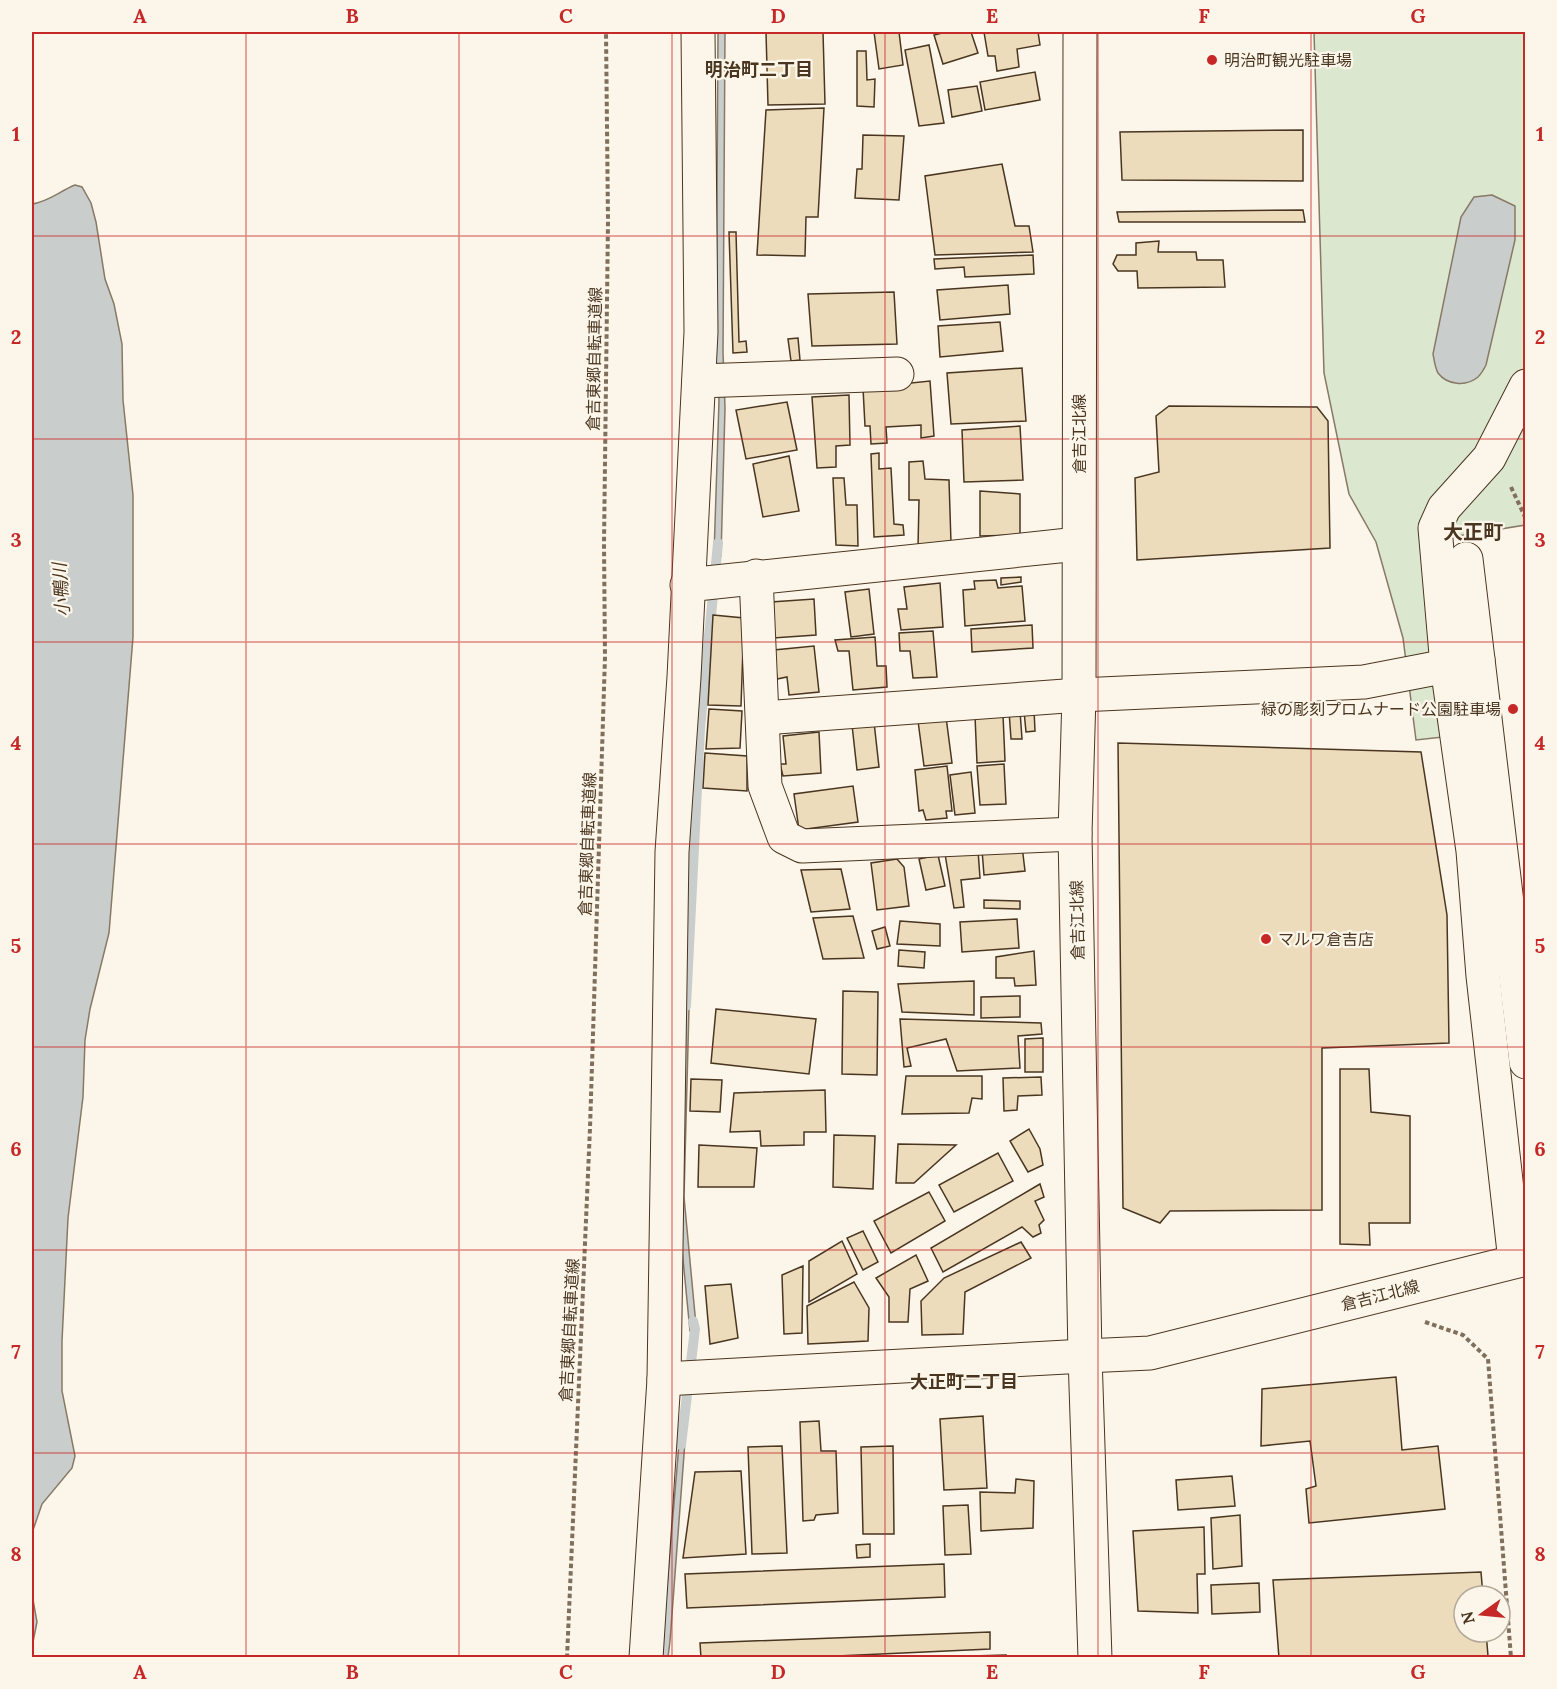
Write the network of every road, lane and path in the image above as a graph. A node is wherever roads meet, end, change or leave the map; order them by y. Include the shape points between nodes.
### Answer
1 (604, 32) edge
2 (698, 32) edge
3 (1080, 32) edge
4 (897, 374) dead end
5 (699, 381) junction
6 (1526, 386) edge
7 (1078, 544) junction
8 (1466, 559) dead end
9 (756, 576) junction
10 (687, 585) junction
11 (1462, 663) junction
12 (1079, 695) junction
13 (763, 718) junction
14 (1075, 834) junction
15 (1526, 1062) edge
16 (1520, 1260) edge
17 (1422, 1322) dead end
18 (1085, 1356) junction
19 (664, 1379) junction
20 (567, 1658) edge
21 (646, 1658) edge
22 (1095, 1658) edge
23 (1511, 1658) edge

1 - 20 path, 倉吉東郷自転車道線 via 608,221 605,657
2 - 5 street
3 - 7 street, 倉吉江北線
4 - 5 street
5 - 10 street
6 - 11 street via 1489,458 1444,508 1435,528
7 - 9 street
7 - 12 street, 倉吉江北線
8 - 11 street
9 - 10 street
9 - 13 street
10 - 19 street via 672,852
11 - 12 street via 1364,682
11 - 15 street
11 - 16 street via 1483,976
12 - 13 street
12 - 14 street, 倉吉江北線
13 - 14 street via 765,786 783,837 802,846
14 - 18 street, 倉吉江北線
16 - 18 street, 倉吉江北線 via 1150,1353
17 - 23 path via 1463,1335 1488,1359
18 - 19 street
18 - 22 street
19 - 21 street

